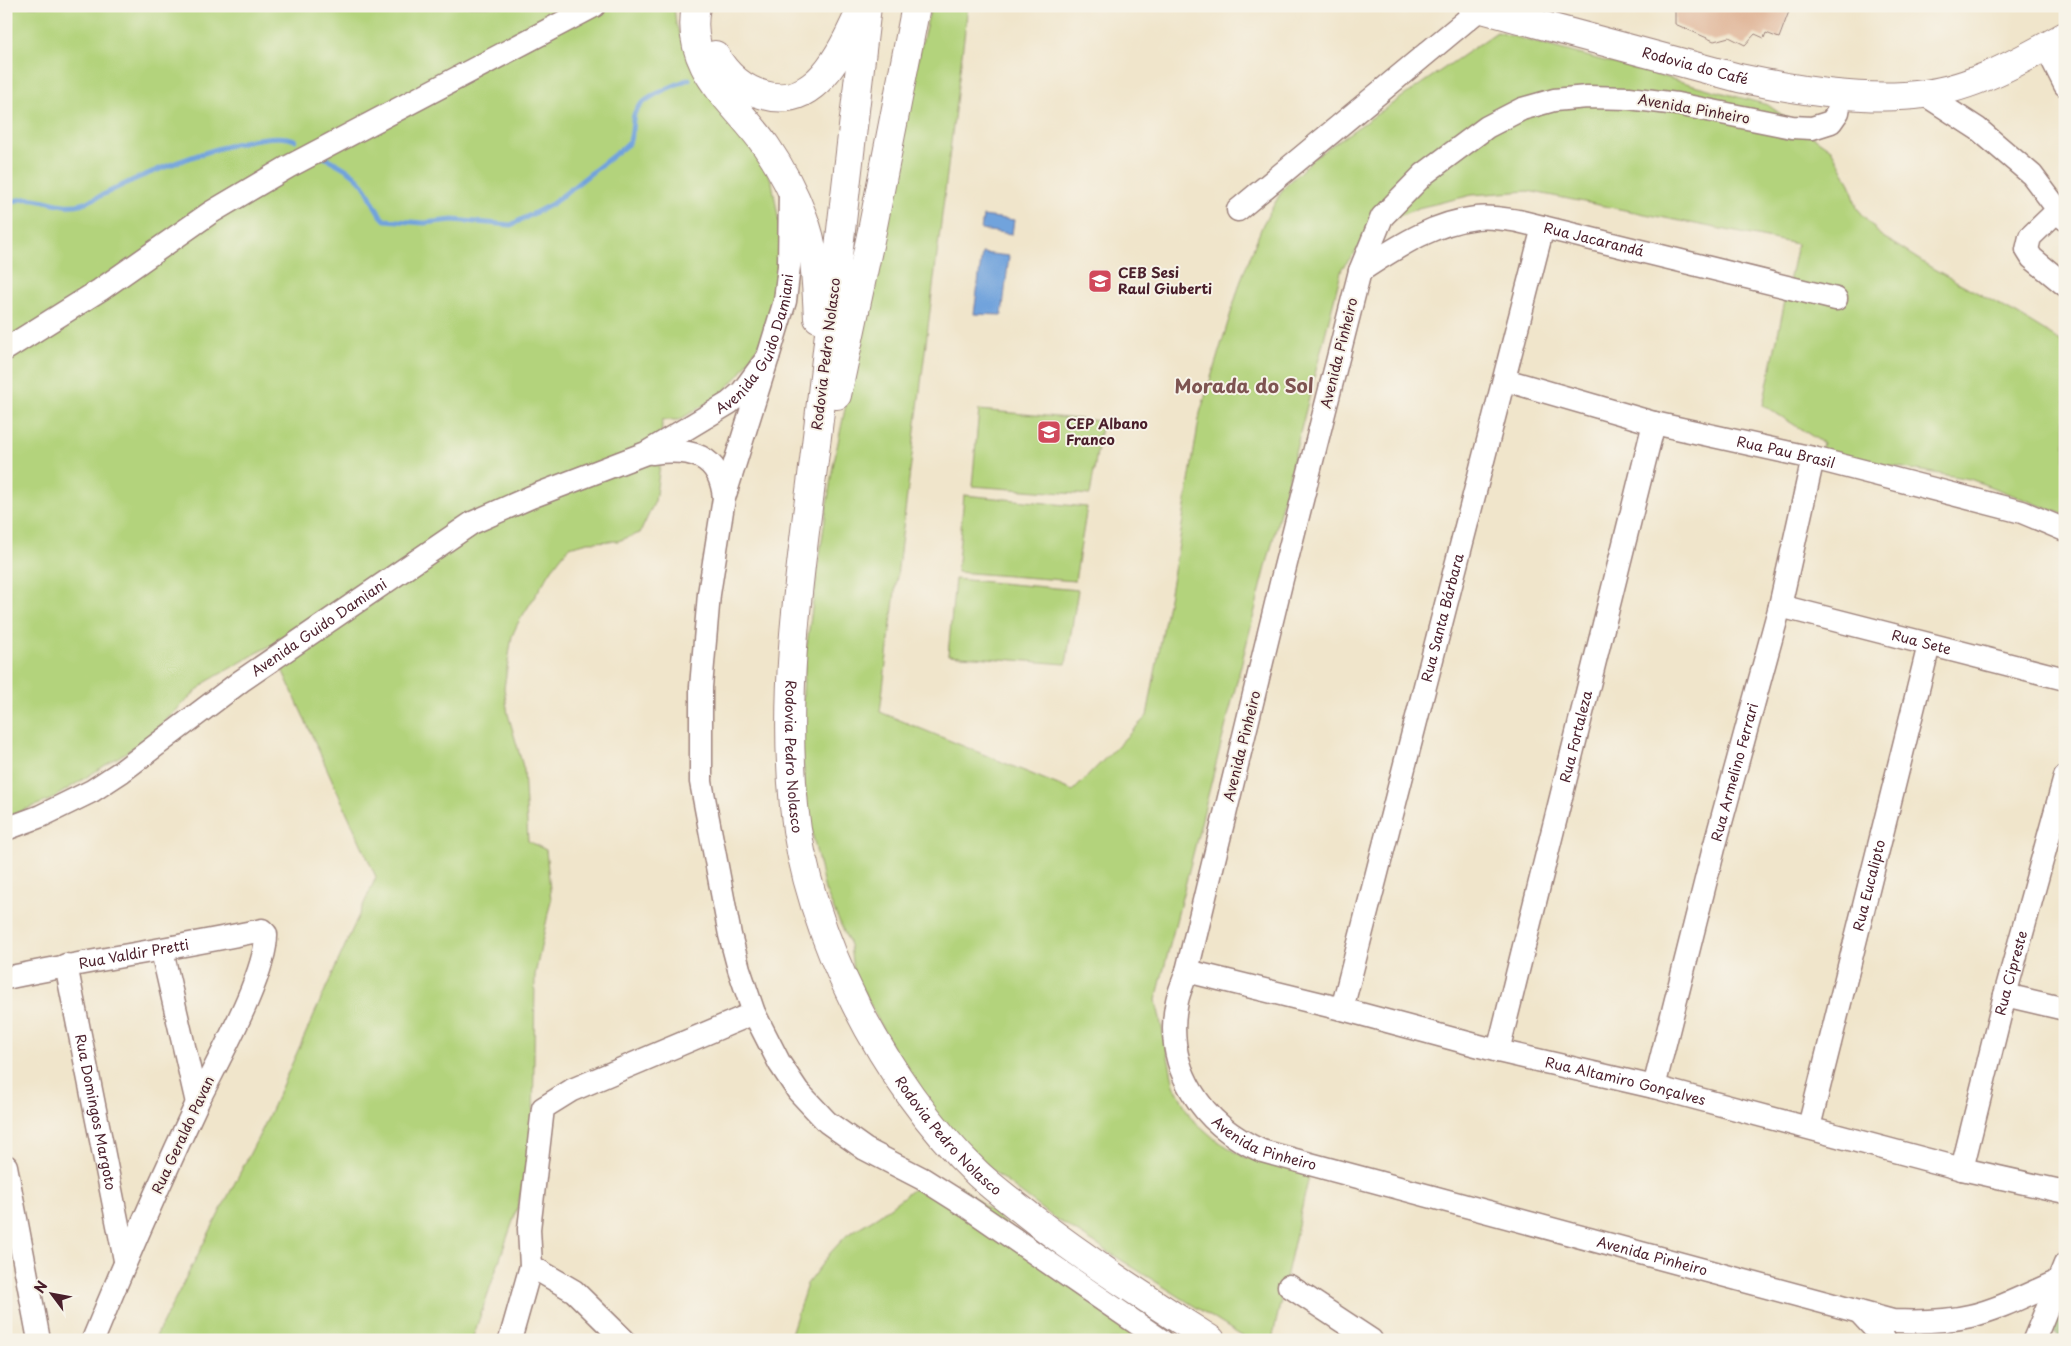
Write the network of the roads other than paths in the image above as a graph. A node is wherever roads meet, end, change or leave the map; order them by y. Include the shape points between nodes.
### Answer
1 (594, 6) edge
2 (696, 6) edge
3 (708, 6) edge
4 (863, 6) edge
5 (867, 6) edge
6 (916, 6) edge
7 (1475, 8) edge
8 (2055, 42) edge
9 (2065, 85) edge
10 (1924, 94) junction
11 (1841, 95) junction
12 (790, 190) junction
13 (1238, 210) dead end
14 (2061, 215) edge
15 (1543, 227) junction
16 (1360, 271) junction
17 (2065, 284) edge
18 (1836, 299) dead end
19 (6, 349) edge
20 (768, 357) junction
21 (1505, 380) junction
22 (823, 384) junction
23 (1654, 423) junction
24 (646, 453) junction
25 (1813, 458) junction
26 (724, 498) junction
27 (2065, 530) edge
28 (801, 573) junction
29 (1780, 606) junction
30 (1929, 645) junction
31 (2065, 679) edge
32 (2065, 777) edge
33 (6, 829) edge
34 (2056, 843) edge
35 (262, 930) joint
36 (162, 951) junction
37 (66, 966) junction
38 (1187, 971) junction
39 (6, 978) edge
40 (2005, 994) junction
41 (1342, 1008) junction
42 (2065, 1008) edge
43 (754, 1013) junction
44 (1498, 1051) junction
45 (1654, 1087) junction
46 (197, 1103) junction
47 (1809, 1127) junction
48 (6, 1166) edge
49 (1962, 1169) junction
50 (2065, 1192) edge
51 (125, 1260) junction
52 (531, 1266) junction
53 (2060, 1273) edge
54 (1289, 1286) dead end
55 (1859, 1312) junction
56 (39, 1340) edge
57 (92, 1340) edge
58 (510, 1340) edge
59 (624, 1340) edge
60 (1161, 1340) edge
61 (1211, 1340) edge
62 (1371, 1340) edge
63 (1885, 1340) edge
64 (2034, 1340) edge

1 - 19 street via 288,166 210,212 100,290
2 - 12 main road via 694,26 700,59 714,83 766,146
3 - 4 main road via 706,25 711,47 722,67 751,92 778,99 791,98 815,84 830,68
5 - 22 main road, Rodovia Pedro Nolasco
6 - 28 main road
7 - 11 main road, Rodovia do Café via 1739,78
7 - 13 street
8 - 9 street
8 - 10 main road, Rodovia do Café via 1961,85
10 - 11 main road, Rodovia do Café
10 - 14 street via 1978,129 2026,170
11 - 16 street, Avenida Pinheiro via 1838,112 1831,122 1812,128 1629,98 1554,100 1522,109 1487,127 1409,187 1382,217
12 - 20 street, Avenida Guido Damiani via 789,266 784,301
12 - 22 main road via 812,240
14 - 17 street via 2030,237 2027,250 2032,258
15 - 16 street, Rua Jacarandá via 1498,218 1458,221 1407,240
15 - 18 street, Rua Jacarandá
15 - 21 street, Rua Santa Bárbara
16 - 38 street, Avenida Pinheiro
20 - 24 street, Avenida Guido Damiani via 742,392 729,403
20 - 26 street
21 - 23 street, Rua Pau Brasil
21 - 41 street, Rua Santa Bárbara
22 - 28 main road, Rodovia Pedro Nolasco
23 - 25 street, Rua Pau Brasil
23 - 44 street, Rua Fortaleza
24 - 26 street, Avenida Guido Damiani via 676,450 707,461 723,485
24 - 33 street, Avenida Guido Damiani via 472,523 241,681 92,791
25 - 27 street, Rua Pau Brasil via 2022,512
25 - 29 street, Rua Armelino Ferrari
26 - 43 street via 709,594 701,687 701,782 730,935
28 - 61 main road, Rodovia Pedro Nolasco via 791,684 794,808 814,903 862,1019 904,1087 975,1171 1079,1254
29 - 30 street, Rua Sete
29 - 45 street, Rua Armelino Ferrari via 1714,848
30 - 31 street, Rua Sete
30 - 47 street, Rua Eucalipto
32 - 34 street, Rua Cipreste
34 - 40 street, Rua Cipreste
35 - 36 street, Rua Valdir Pretti
35 - 46 street, Rua Geraldo Pavan via 266,934 266,947 259,968
36 - 37 street, Rua Valdir Pretti
36 - 46 street
37 - 39 street, Rua Valdir Pretti
37 - 51 street, Rua Domingos Margoto
38 - 41 street, Rua Altamiro Gonçalves
38 - 55 street, Avenida Pinheiro via 1177,1000 1175,1042 1185,1079 1207,1114 1248,1145
40 - 42 street
40 - 49 street, Rua Cipreste
41 - 44 street, Rua Altamiro Gonçalves
43 - 52 street via 572,1090 546,1105 541,1113 534,1172 529,1229
43 - 60 street via 798,1091 827,1122 865,1149 923,1179 969,1208
44 - 45 street, Rua Altamiro Gonçalves
45 - 47 street, Rua Altamiro Gonçalves
46 - 51 street, Rua Geraldo Pavan
47 - 49 street, Rua Altamiro Gonçalves
48 - 56 street
49 - 50 street, Rua Altamiro Gonçalves
51 - 57 street, Rua Geraldo Pavan
52 - 58 street
52 - 59 street via 574,1291
53 - 55 street, Avenida Pinheiro via 1997,1308 1970,1316 1934,1321 1893,1321
53 - 64 street
54 - 62 street
55 - 63 street

